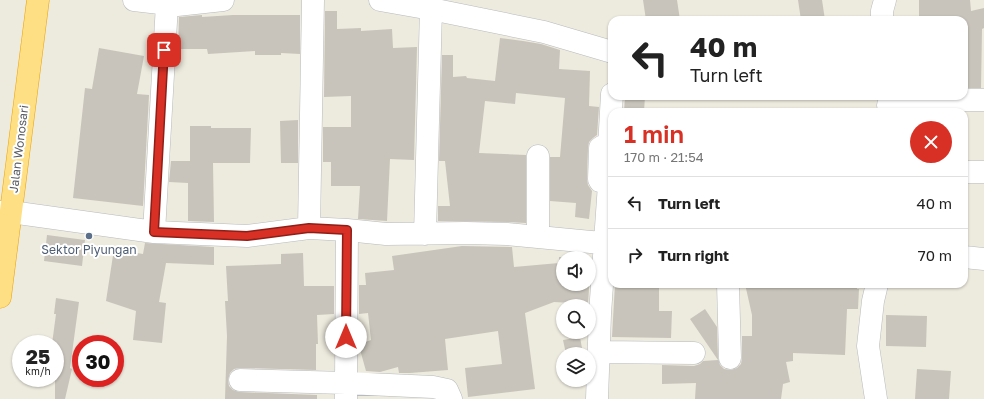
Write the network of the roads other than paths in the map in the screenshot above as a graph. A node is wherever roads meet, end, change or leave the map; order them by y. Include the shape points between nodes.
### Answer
1 (38, 0) edge
2 (134, 0) edge
3 (223, 0) edge
4 (313, 0) edge
5 (380, 0) edge
6 (885, 0) edge
7 (167, 4) junction
8 (430, 9) junction
9 (882, 16) edge
10 (608, 51) edge
11 (984, 100) edge
12 (888, 104) edge
13 (608, 147) edge
14 (538, 156) dead end
15 (968, 172) edge
16 (984, 172) edge
17 (608, 184) edge
18 (6, 212) edge
19 (309, 228) junction
20 (347, 230) junction
21 (154, 232) junction
22 (425, 234) junction
23 (538, 237) junction
24 (608, 244) edge
25 (968, 257) edge
26 (984, 259) edge
27 (728, 288) edge
28 (876, 288) edge
29 (0, 297) edge
30 (599, 352) junction
31 (694, 353) dead end
32 (730, 358) dead end
33 (240, 380) dead end
34 (346, 391) edge
35 (451, 399) edge
36 (597, 399) edge
37 (876, 399) edge

1 - 18 highway, Jalan Wonosari
2 - 7 street
3 - 7 street
4 - 19 street
5 - 8 street
6 - 9 street
7 - 21 street
8 - 10 street via 544,32
8 - 22 street
11 - 12 street
13 - 17 street via 600,148 599,179
14 - 23 street
15 - 16 street
18 - 21 street
18 - 29 highway, Jalan Wonosari
19 - 20 street
19 - 21 street via 247,236
20 - 22 street
20 - 34 street
22 - 23 street
23 - 24 street
24 - 30 street via 600,314
25 - 26 street
27 - 32 street
28 - 37 street via 868,346
30 - 31 street
30 - 36 street
33 - 34 street
34 - 35 street via 433,387 447,390

